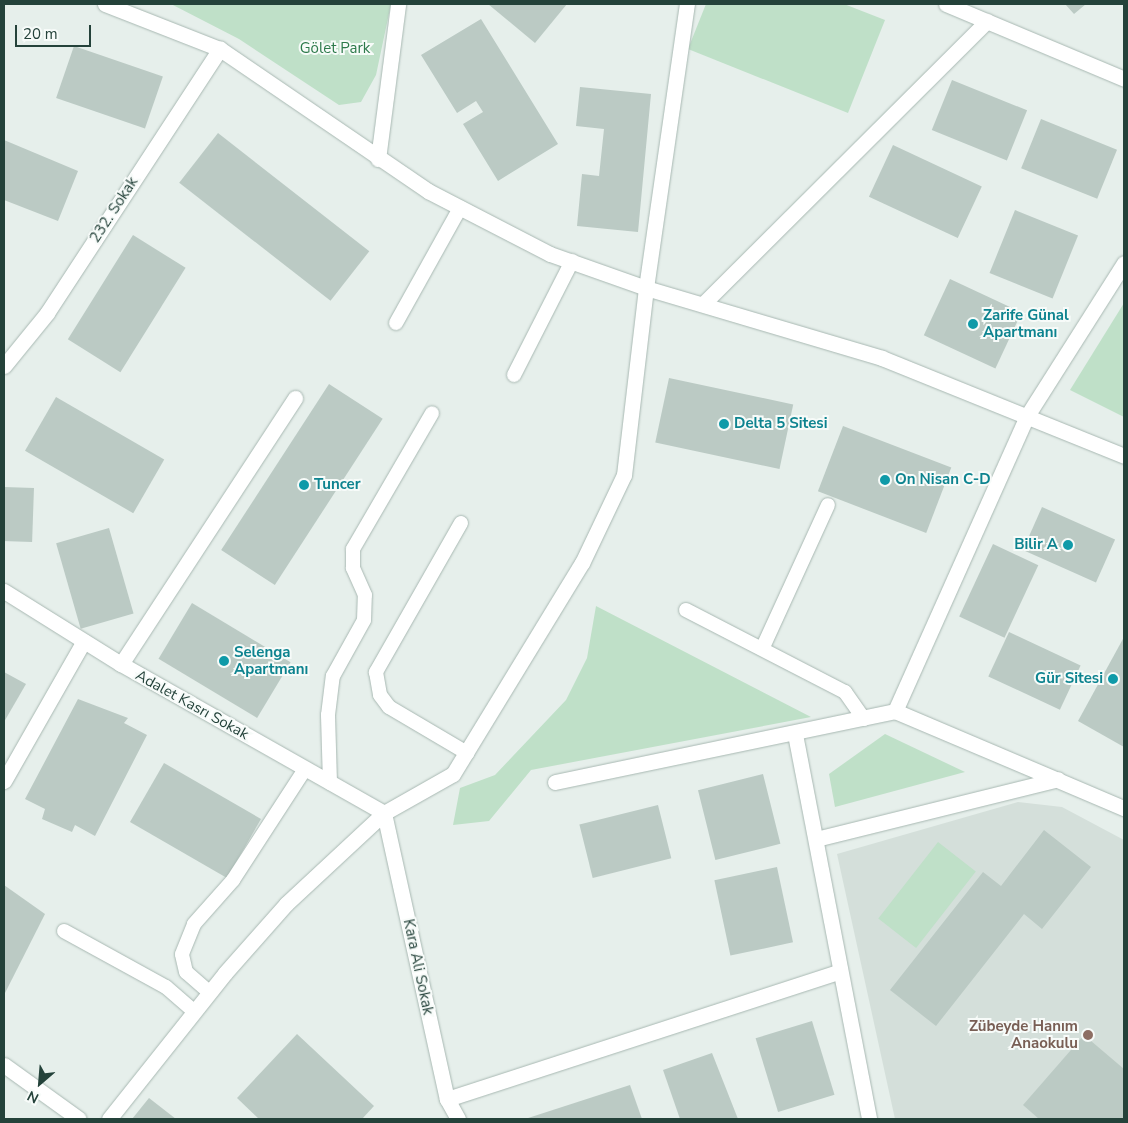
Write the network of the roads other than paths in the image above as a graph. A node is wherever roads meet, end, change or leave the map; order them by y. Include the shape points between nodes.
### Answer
1 (105, 4) edge
2 (398, 4) edge
3 (687, 4) edge
4 (946, 4) edge
5 (987, 21) junction
6 (220, 49) junction
7 (1124, 79) edge
8 (378, 159) junction
9 (460, 208) junction
10 (572, 261) junction
11 (1124, 263) edge
12 (646, 288) junction
13 (705, 302) junction
14 (396, 322) dead end
15 (4, 366) edge
16 (514, 375) dead end
17 (295, 398) dead end
18 (432, 413) dead end
19 (1027, 416) junction
20 (1124, 456) edge
21 (828, 505) dead end
22 (461, 523) dead end
23 (4, 591) edge
24 (686, 610) dead end
25 (84, 641) junction
26 (764, 647) junction
27 (120, 664) junction
28 (895, 712) junction
29 (864, 719) junction
30 (794, 734) junction
31 (467, 753) junction
32 (305, 769) junction
33 (1058, 779) junction
34 (4, 781) edge
35 (555, 782) dead end
36 (330, 783) junction
37 (1124, 808) edge
38 (384, 813) junction
39 (816, 839) junction
40 (64, 931) dead end
41 (839, 972) junction
42 (209, 992) junction
43 (194, 1011) junction
44 (4, 1065) edge
45 (447, 1100) junction
46 (79, 1119) edge
47 (109, 1119) edge
48 (458, 1119) edge
49 (869, 1119) edge

1 - 6 street
2 - 8 street
3 - 12 street
4 - 5 street
5 - 7 street
5 - 13 street
6 - 8 street
6 - 15 street, 232. Sokak via 47,313
8 - 9 street
9 - 10 street
9 - 14 lane
10 - 12 street
10 - 16 lane
11 - 19 street
12 - 13 street
12 - 31 street via 624,475 582,563
13 - 19 street via 882,358
17 - 27 street
18 - 36 lane via 353,549 352,568 365,595 364,620 332,676 328,715
19 - 20 street
19 - 28 street
21 - 26 lane
22 - 31 lane via 376,672 380,695 389,707
23 - 25 street, Adalet Kasrı Sokak
24 - 26 lane
25 - 27 street, Adalet Kasrı Sokak
25 - 34 street
26 - 29 lane via 844,692
27 - 32 street, Adalet Kasrı Sokak
28 - 29 street
28 - 33 street
29 - 30 street
30 - 35 street
30 - 39 street
31 - 38 street via 453,774
32 - 36 street, Adalet Kasrı Sokak
32 - 42 lane via 233,880 194,924 182,954 186,972
33 - 37 street
33 - 39 street
36 - 38 street, Adalet Kasrı Sokak
38 - 42 street via 286,904
38 - 45 street, Kara Ali Sokak
39 - 41 street
40 - 43 lane via 166,987
41 - 45 street
41 - 49 street
42 - 43 street
43 - 47 street
44 - 46 street
45 - 48 street, Kara Ali Sokak

